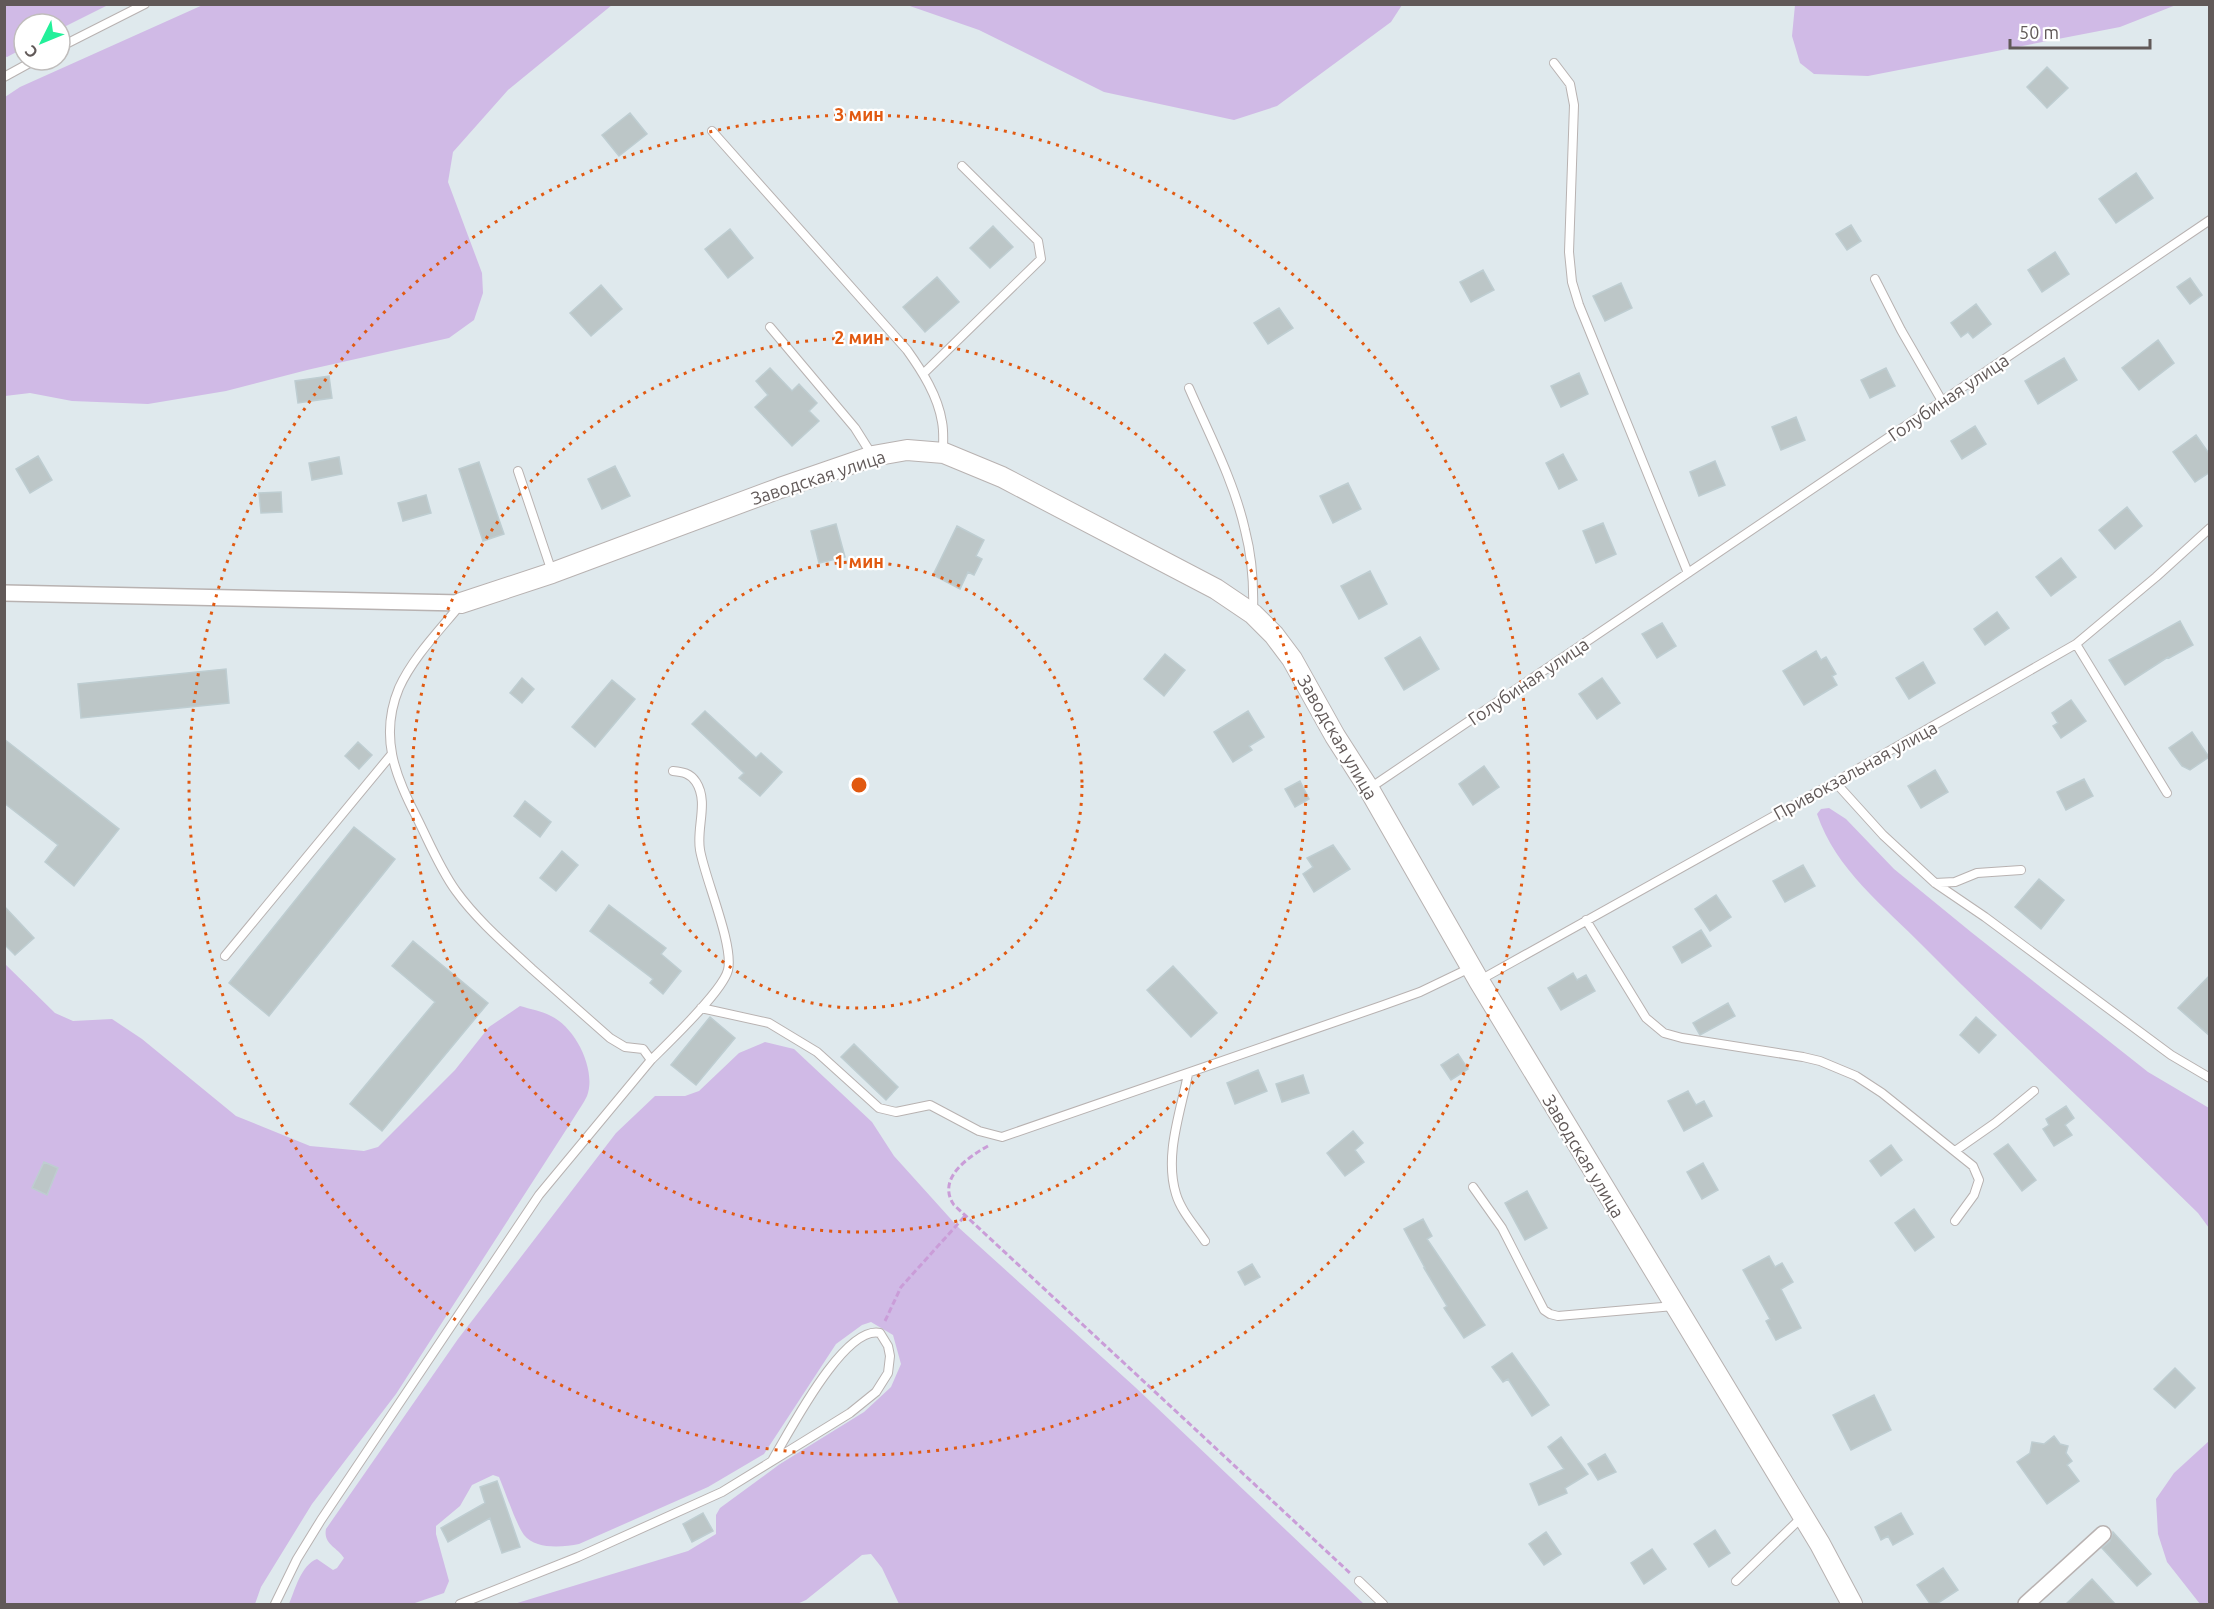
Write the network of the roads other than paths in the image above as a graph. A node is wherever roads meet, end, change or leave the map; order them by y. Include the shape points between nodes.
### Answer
1 (145, 4) edge
2 (72, 41) edge
3 (1554, 63) dead end
4 (712, 131) dead end
5 (962, 166) dead end
6 (2210, 220) edge
7 (1875, 279) dead end
8 (770, 327) dead end
9 (923, 374) junction
10 (1189, 388) dead end
11 (1942, 401) junction
12 (944, 453) junction
13 (873, 456) junction
14 (518, 471) dead end
15 (2210, 528) edge
16 (552, 573) junction
17 (1688, 573) junction
18 (4, 593) edge
19 (461, 603) junction
20 (1253, 614) junction
21 (2076, 644) junction
22 (391, 755) junction
23 (673, 771) dead end
24 (1835, 782) junction
25 (1369, 789) junction
26 (2166, 793) dead end
27 (2021, 870) dead end
28 (1935, 883) junction
29 (1586, 920) junction
30 (225, 956) dead end
31 (1474, 974) junction
32 (701, 1008) junction
33 (651, 1060) junction
34 (1188, 1074) junction
35 (2210, 1078) edge
36 (2034, 1091) dead end
37 (1955, 1151) junction
38 (1473, 1187) dead end
39 (1955, 1221) dead end
40 (1205, 1241) dead end
41 (1674, 1306) junction
42 (773, 1459) junction
43 (1803, 1516) junction
44 (2103, 1534) dead end
45 (1359, 1581) road end
46 (1736, 1581) dead end
47 (274, 1605) edge
48 (460, 1605) edge
49 (1383, 1605) edge
50 (1852, 1605) edge
51 (2026, 1605) edge

1 - 2 lane
3 - 17 lane via 1570,84 1574,105 1569,252 1572,282
4 - 9 lane via 907,350
5 - 9 lane via 1038,241 1041,259
6 - 11 lane, Голубиная улица
7 - 11 lane
8 - 13 lane via 855,428
9 - 12 lane via 938,406
10 - 20 lane via 1245,528
11 - 17 lane, Голубиная улица
12 - 13 street, Заводская улица via 907,450
12 - 20 street, Заводская улица via 1012,482 1216,589
13 - 16 street, Заводская улица
14 - 16 lane
15 - 21 lane, Привокзальная улица
16 - 19 street, Заводская улица
17 - 25 lane, Голубиная улица
18 - 19 street
19 - 22 lane via 399,688 390,730
20 - 25 street, Заводская улица via 1292,659
21 - 24 lane, Привокзальная улица
21 - 26 lane
22 - 30 lane
22 - 33 lane via 398,779 439,862 473,912 610,1038 625,1047 643,1049
23 - 32 lane via 687,772 702,796 699,847 728,950 728,971
24 - 28 lane via 1883,835
24 - 29 lane, Привокзальная улица
25 - 31 street, Заводская улица
27 - 28 lane via 1977,873 1955,882
28 - 35 lane via 2171,1055
29 - 31 lane, Привокзальная улица
29 - 37 lane via 1646,1018 1664,1033 1820,1061 1856,1076 1882,1093
31 - 34 lane, Привокзальная улица
31 - 41 street, Заводская улица
32 - 33 lane
32 - 34 lane, Привокзальная улица via 770,1023 817,1052 879,1108 896,1112 930,1106 978,1131 1002,1137
33 - 47 lane via 539,1195 321,1520
34 - 40 lane via 1171,1157 1173,1178 1181,1206
36 - 37 lane
37 - 39 lane via 1973,1166 1979,1180 1974,1195
38 - 41 lane via 1502,1228 1544,1310 1550,1314
41 - 43 street, Заводская улица
42 - 42 lane via 832,1364 860,1336 880,1333 888,1346 890,1367 876,1392 850,1413
42 - 48 lane via 722,1492
43 - 46 lane
43 - 50 street, Заводская улица
44 - 51 street
45 - 49 lane

